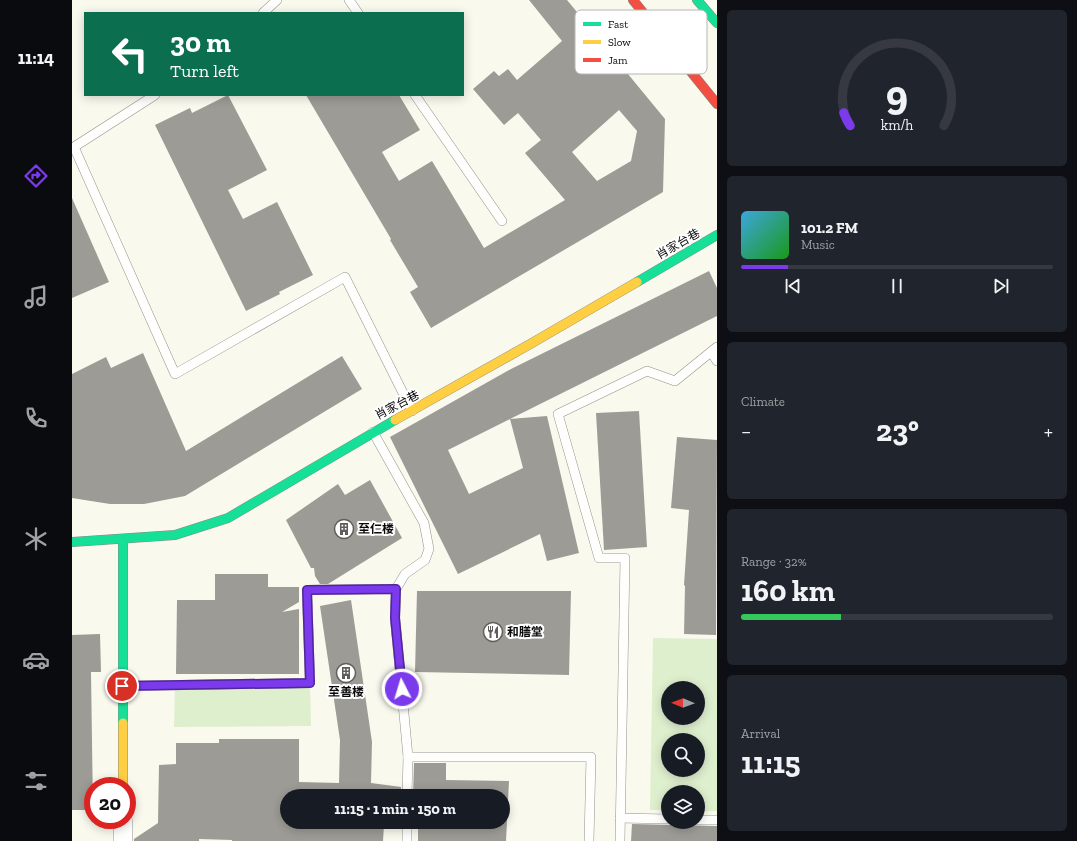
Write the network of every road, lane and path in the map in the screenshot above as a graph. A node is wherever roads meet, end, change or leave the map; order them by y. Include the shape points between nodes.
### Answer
1 (277, 0) edge
2 (349, 0) edge
3 (633, 0) edge
4 (697, 0) edge
5 (641, 10) edge
6 (706, 10) edge
7 (264, 12) edge
8 (357, 12) edge
9 (707, 12) edge
10 (717, 23) edge
11 (693, 74) edge
12 (153, 96) edge
13 (416, 96) edge
14 (717, 104) edge
15 (502, 221) dead end
16 (717, 236) edge
17 (714, 350) edge
18 (717, 361) edge
19 (412, 411) junction
20 (373, 432) junction
21 (123, 539) junction
22 (72, 542) edge
23 (396, 589) junction
24 (122, 686) junction
25 (408, 757) junction
26 (123, 777) edge
27 (408, 789) edge
28 (620, 818) junction
29 (661, 819) edge
30 (705, 820) edge
31 (717, 820) edge
32 (123, 829) edge
33 (407, 829) edge
34 (123, 841) edge
35 (407, 841) edge
36 (589, 841) edge
37 (620, 841) edge

1 - 7 lane
2 - 8 lane
3 - 5 street
4 - 6 street
9 - 10 street
11 - 14 street
12 - 19 lane via 74,147 174,374 344,277
13 - 15 lane
16 - 19 street, 肖家台巷
17 - 18 lane
17 - 28 lane via 675,381 647,371 558,414 599,558 625,558
19 - 20 street, 肖家台巷
20 - 21 street, 肖家台巷 via 228,518 175,535
20 - 23 lane via 424,523 429,549 425,560 404,574
21 - 22 street, 肖家台巷
21 - 24 street
23 - 24 lane via 307,590 310,683
23 - 25 lane via 395,618
24 - 26 street
25 - 27 lane
25 - 36 lane via 591,757
28 - 29 lane
28 - 37 lane
30 - 31 lane
32 - 34 street
33 - 35 lane

